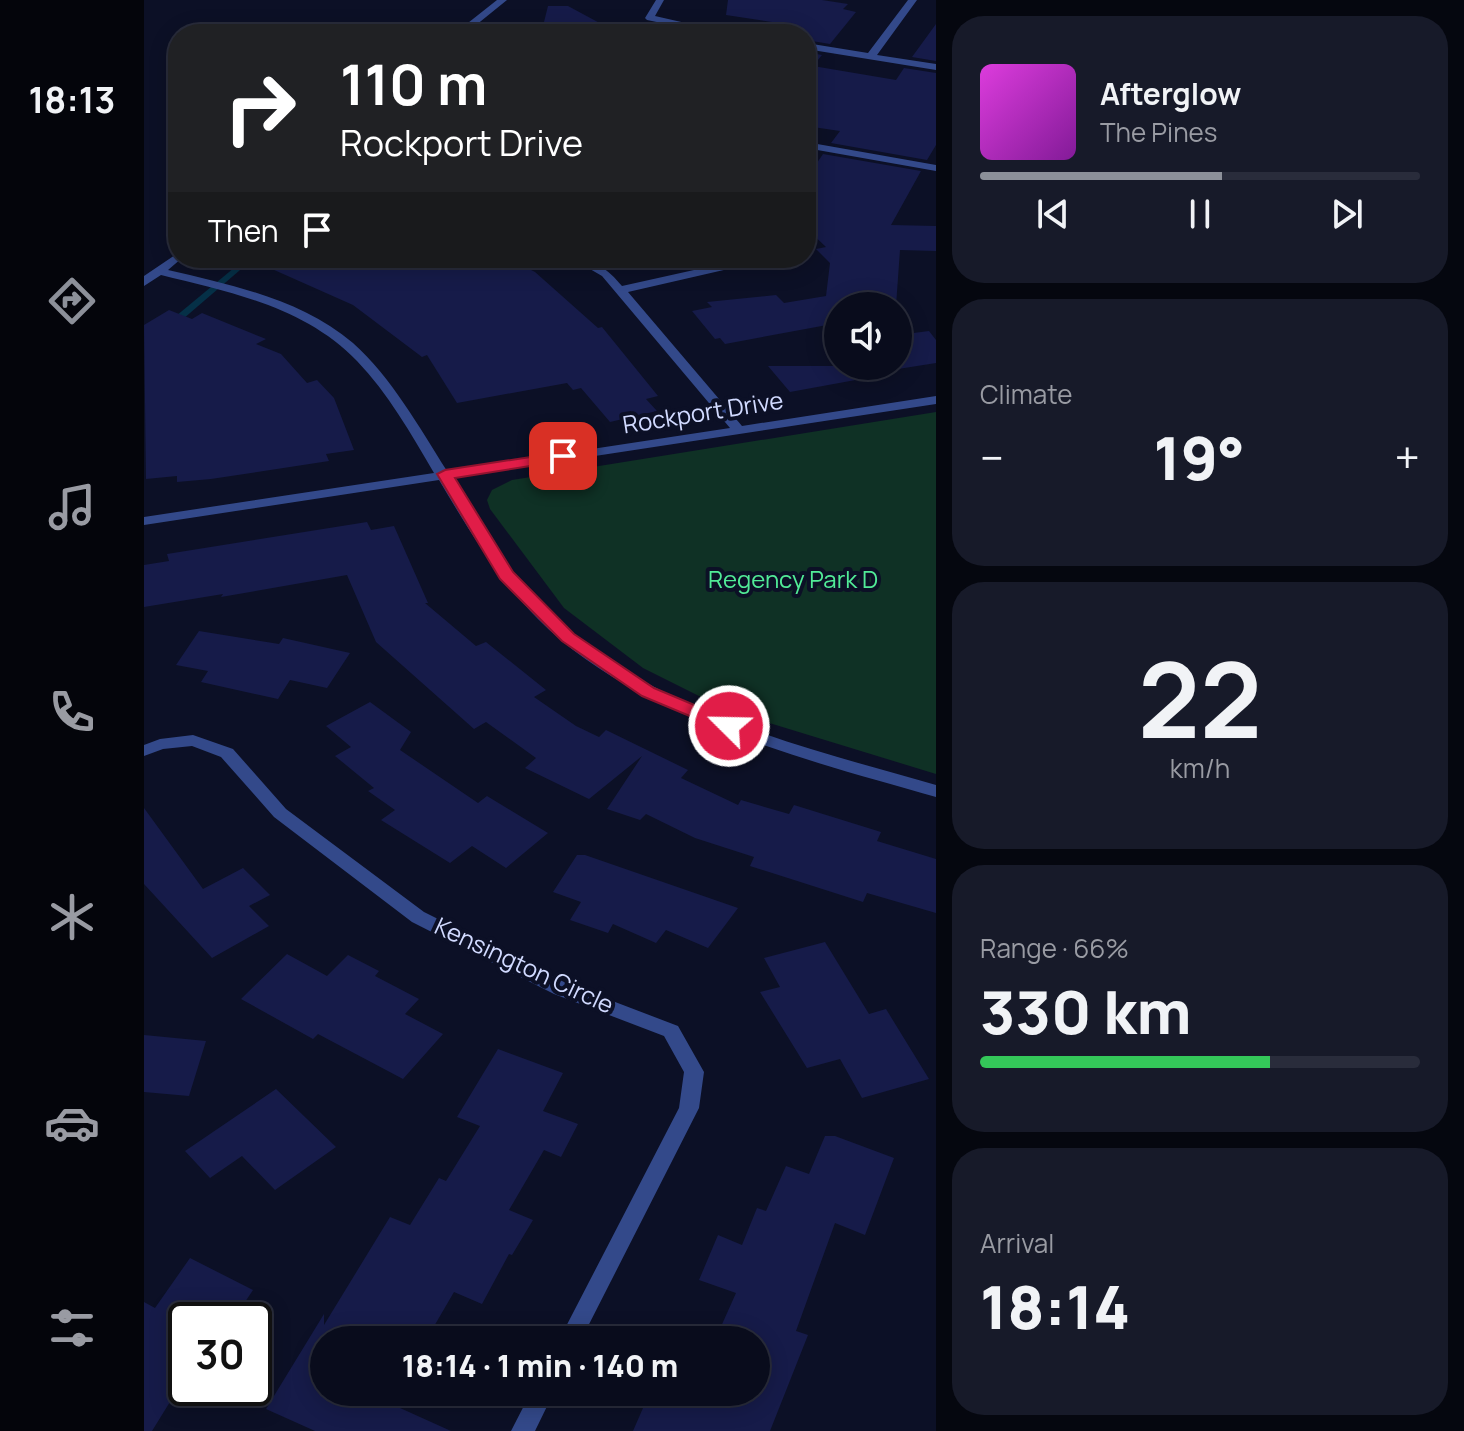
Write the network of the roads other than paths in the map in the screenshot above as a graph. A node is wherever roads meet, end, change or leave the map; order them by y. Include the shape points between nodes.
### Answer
1 (503, 0) edge
2 (660, 0) edge
3 (913, 0) edge
4 (472, 24) edge
5 (680, 24) edge
6 (816, 48) edge
7 (870, 57) junction
8 (936, 67) edge
9 (816, 147) edge
10 (936, 168) edge
11 (168, 264) edge
12 (595, 268) edge
13 (718, 268) edge
14 (159, 271) junction
15 (144, 282) edge
16 (620, 290) junction
17 (936, 400) edge
18 (739, 430) junction
19 (445, 474) junction
20 (144, 521) edge
21 (144, 751) edge
22 (936, 791) edge
23 (577, 1326) edge
24 (536, 1406) edge
25 (523, 1431) edge

1 - 4 street
2 - 5 street via 650,18
3 - 7 street
6 - 7 street
7 - 8 street
9 - 10 street
11 - 14 street
12 - 16 street
13 - 16 street
14 - 15 street
14 - 19 street via 252,294 324,327 370,364
16 - 18 street
17 - 18 street, Rockport Drive
18 - 19 street, Rockport Drive
19 - 20 street, Rockport Drive
19 - 22 street via 506,575 568,638 648,692 756,738
21 - 23 street, Kensington Circle via 193,740 227,753 280,813 418,917 561,989 671,1031 694,1072 689,1108
24 - 25 street

